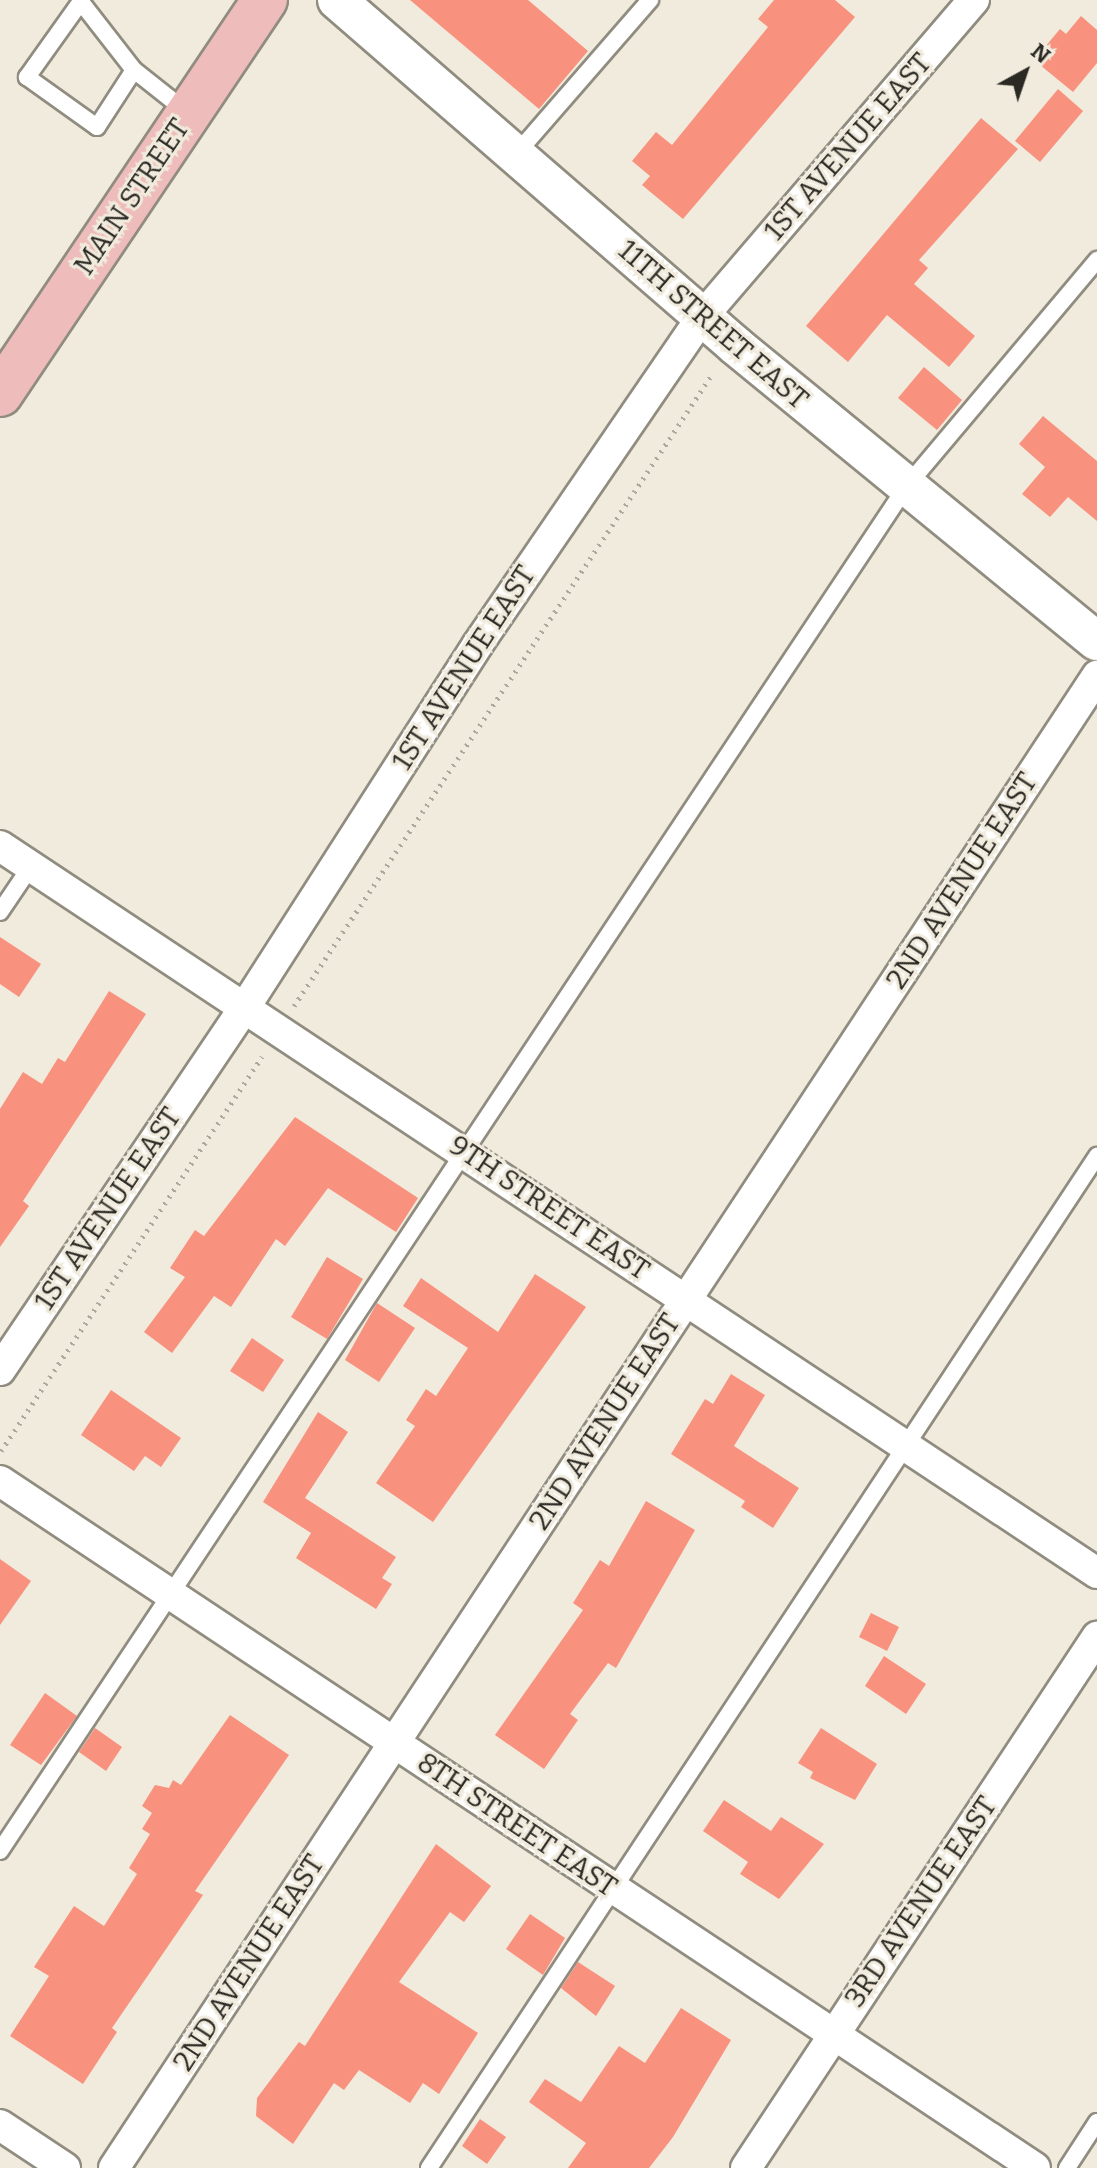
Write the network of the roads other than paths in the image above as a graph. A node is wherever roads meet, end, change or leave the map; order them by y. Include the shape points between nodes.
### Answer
1 (265, 0) edge
2 (337, 0) edge
3 (650, 0) edge
4 (974, 0) edge
5 (81, 1) edge
6 (134, 70) junction
7 (188, 113) junction
8 (517, 153) junction
9 (1097, 260) edge
10 (702, 317) junction
11 (0, 394) edge
12 (906, 487) junction
13 (1097, 641) edge
14 (1097, 676) edge
15 (0, 846) edge
16 (31, 866) junction
17 (0, 912) edge
18 (245, 1007) junction
19 (463, 1151) junction
20 (1097, 1156) edge
21 (686, 1299) junction
22 (0, 1370) edge
23 (903, 1444) junction
24 (0, 1481) edge
25 (1097, 1573) edge
26 (171, 1595) junction
27 (1097, 1637) edge
28 (394, 1743) junction
29 (0, 1851) edge
30 (613, 1888) junction
31 (833, 2034) junction
32 (1097, 2122) edge
33 (0, 2125) edge
34 (65, 2168) edge
35 (114, 2168) edge
36 (429, 2168) edge
37 (746, 2168) edge
38 (1035, 2168) edge
39 (1067, 2168) edge

1 - 7 main road, MAIN STREET
2 - 8 street, 11TH STREET EAST
3 - 8 lane
4 - 10 street, 1ST AVENUE EAST
5 - 6 lane
5 - 6 lane via 27,77 97,127
6 - 7 lane
7 - 11 main road, MAIN STREET
8 - 10 street, 11TH STREET EAST
9 - 12 lane
10 - 12 street, 11TH STREET EAST
10 - 18 street, 1ST AVENUE EAST via 478,644
12 - 13 street, 11TH STREET EAST
12 - 19 lane
14 - 21 street, 2ND AVENUE EAST
15 - 16 street, 9TH STREET EAST
16 - 17 lane
16 - 18 street, 9TH STREET EAST
18 - 19 street, 9TH STREET EAST
18 - 22 street, 1ST AVENUE EAST
19 - 21 street, 9TH STREET EAST
19 - 26 lane
20 - 23 lane
21 - 23 street, 9TH STREET EAST
21 - 28 street, 2ND AVENUE EAST
23 - 25 street, 9TH STREET EAST
23 - 30 lane
24 - 26 street, 8TH STREET EAST
26 - 28 street, 8TH STREET EAST
26 - 29 lane
27 - 31 street, 3RD AVENUE EAST
28 - 30 street, 8TH STREET EAST
28 - 35 street, 2ND AVENUE EAST
30 - 31 street, 8TH STREET EAST
30 - 36 lane
31 - 37 street, 3RD AVENUE EAST
31 - 38 street, 8TH STREET EAST
32 - 39 lane
33 - 34 street

